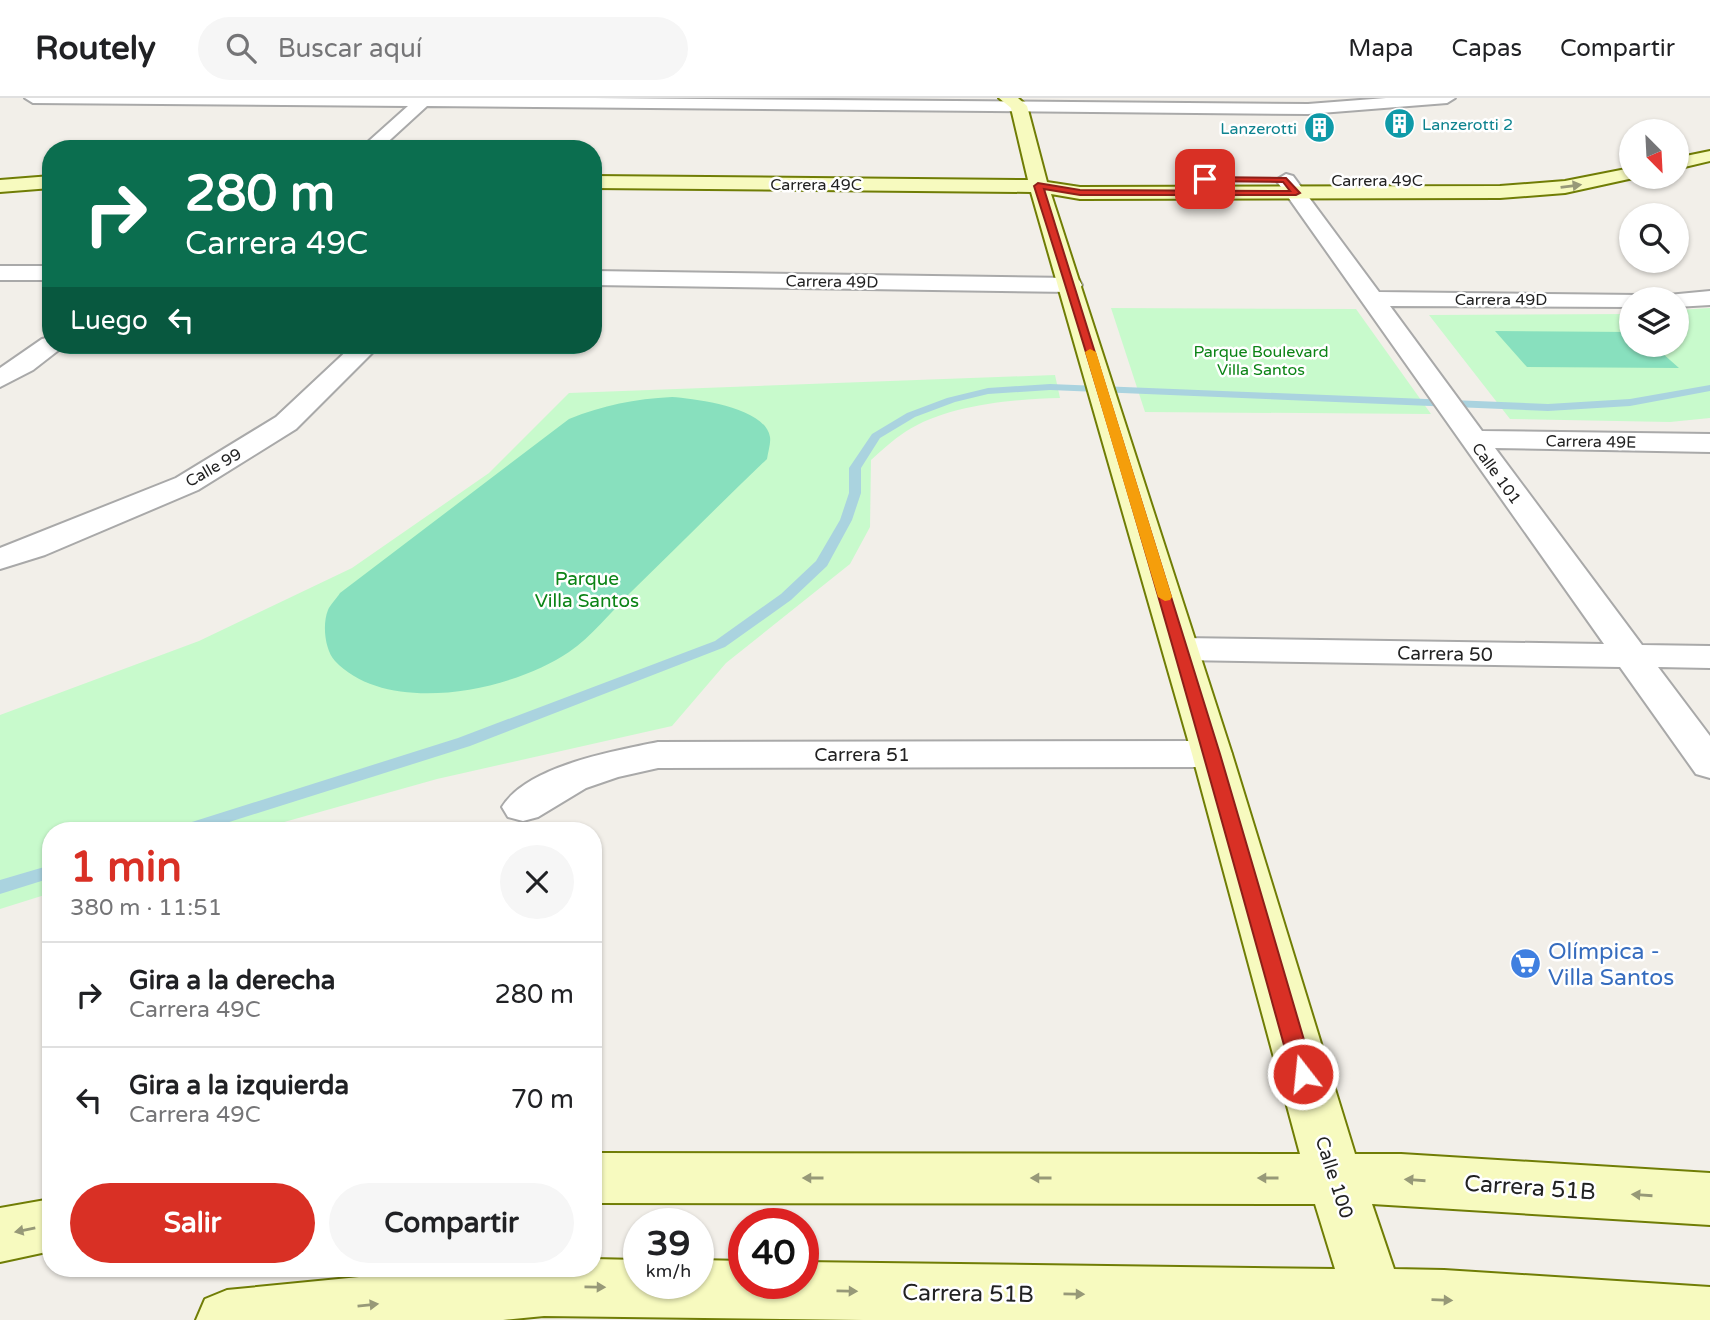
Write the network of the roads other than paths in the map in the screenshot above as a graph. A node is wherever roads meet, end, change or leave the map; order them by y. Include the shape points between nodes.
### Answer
1 (33, 98) edge
2 (1447, 98) edge
3 (425, 100) edge
4 (1019, 101) edge
5 (379, 140) edge
6 (1710, 156) edge
7 (1619, 159) edge
8 (1689, 160) edge
9 (0, 173) edge
10 (42, 175) edge
11 (1619, 177) edge
12 (602, 182) edge
13 (42, 183) edge
14 (0, 186) edge
15 (1038, 186) junction
16 (1291, 187) junction
17 (0, 273) edge
18 (42, 273) edge
19 (602, 278) edge
20 (1071, 285) junction
21 (1710, 298) edge
22 (1370, 299) junction
23 (1689, 299) edge
24 (1619, 300) edge
25 (42, 351) edge
26 (359, 354) edge
27 (0, 379) edge
28 (1456, 416) junction
29 (1710, 443) edge
30 (0, 559) edge
31 (1181, 649) junction
32 (1630, 656) junction
33 (1710, 657) edge
34 (1212, 754) junction
35 (1710, 765) edge
36 (523, 807) dead end
37 (602, 1178) edge
38 (1336, 1178) junction
39 (1710, 1199) edge
40 (42, 1228) edge
41 (0, 1235) edge
42 (1377, 1309) edge
43 (1710, 1318) edge
44 (227, 1320) edge

1 - 3 street
2 - 4 street via 1308,109
3 - 4 street
3 - 5 street
4 - 15 street, Calle 100
6 - 8 street
7 - 16 street, Carrera 49C via 1502,178
9 - 10 street
16 -> 11 street, Carrera 49C via 1539,190
12 - 15 street, Carrera 49C
13 - 14 street
15 - 16 street, Carrera 49C via 1080,193
15 - 20 street, Calle 100
16 - 22 street, Calle 101
17 - 18 street
19 - 20 street, Carrera 49D
20 - 31 street, Calle 100
21 - 23 street
22 - 24 street, Carrera 49D
22 - 28 street, Calle 101
25 - 27 street
26 - 30 street, Calle 99 via 286,423 187,484
28 - 29 street, Carrera 49E
28 - 32 street, Calle 101
31 - 32 street, Carrera 50
31 - 34 street, Calle 100
32 - 33 street, Carrera 50
32 - 35 street, Calle 101
34 - 36 street, Carrera 51 via 658,755 600,766 548,789
34 - 38 street, Calle 100
38 -> 37 street, Carrera 51B
39 -> 38 street, Carrera 51B
38 - 42 street, Calle 100
40 -> 41 street
42 -> 43 street, Carrera 51B via 1444,1299
44 -> 42 street, Carrera 51B via 544,1287

